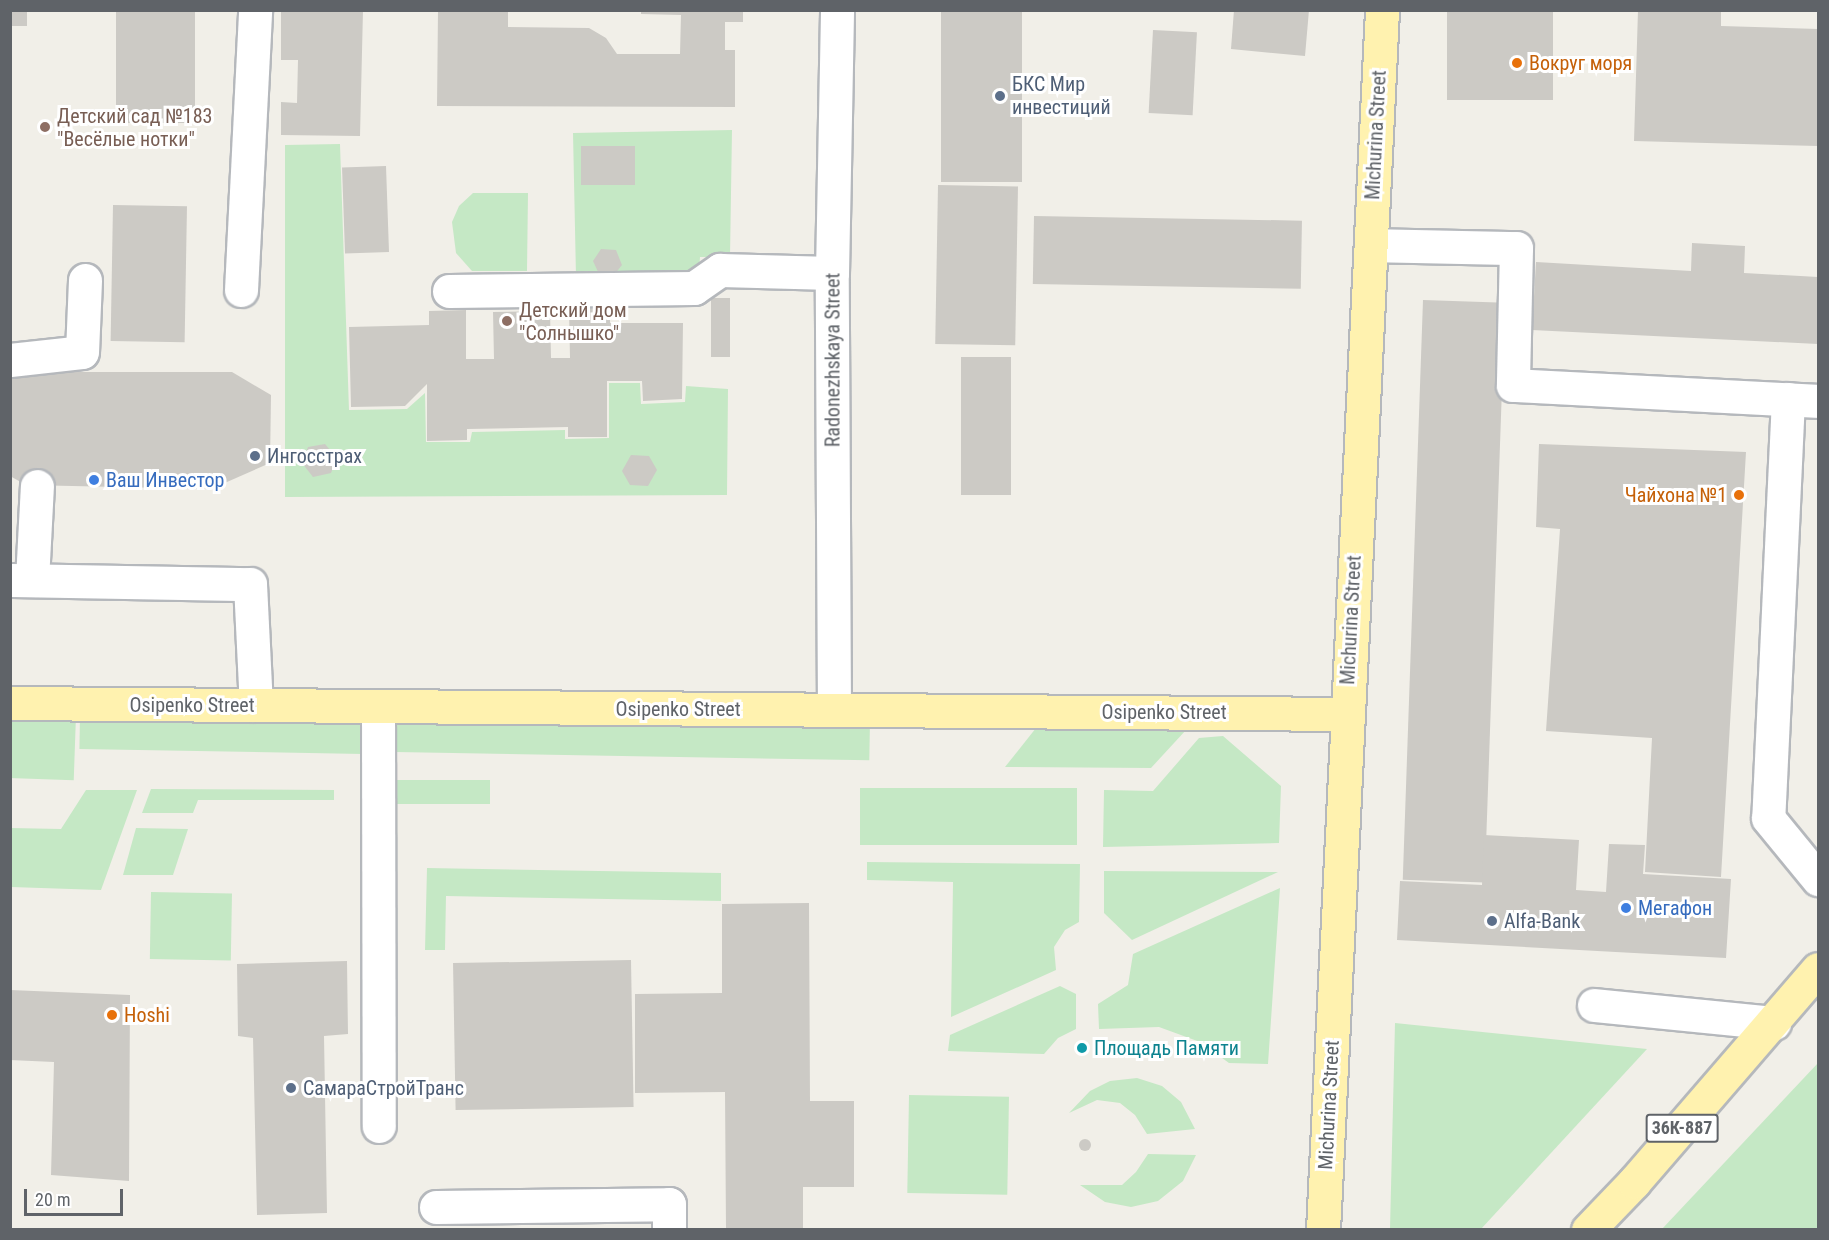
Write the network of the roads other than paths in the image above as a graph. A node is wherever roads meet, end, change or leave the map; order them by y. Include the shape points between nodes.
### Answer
1 (255, 10) edge
2 (837, 10) edge
3 (1382, 10) edge
4 (1371, 245) junction
5 (832, 273) junction
6 (85, 280) dead end
7 (241, 290) dead end
8 (449, 291) dead end
9 (10, 360) edge
10 (1803, 400) edge
11 (37, 486) dead end
12 (21, 580) edge
13 (10, 703) edge
14 (256, 705) junction
15 (378, 706) junction
16 (834, 710) junction
17 (1346, 714) junction
18 (1818, 879) edge
19 (1818, 969) edge
20 (1594, 1005) dead end
21 (1774, 1023) junction
22 (379, 1126) dead end
23 (436, 1207) dead end
24 (669, 1230) edge
25 (1323, 1230) edge
26 (1587, 1230) edge

1 - 7 street
2 - 5 street, Radonezhskaya Street
3 - 4 main road, Michurina Street
4 - 10 street via 1516,248 1513,385
4 - 17 main road, Michurina Street
5 - 8 street via 720,270 694,288
5 - 16 street, Radonezhskaya Street
6 - 9 street via 82,352
10 - 18 street via 1768,818
11 - 12 street
12 - 14 street via 250,584
13 - 14 main road, Osipenko Street
14 - 15 main road, Osipenko Street
15 - 16 main road, Osipenko Street
15 - 22 street
16 - 17 main road, Osipenko Street
17 - 25 main road, Michurina Street
19 - 21 main road, 36К-887
20 - 21 street
21 - 26 main road, 36К-887
23 - 24 street via 669,1204

